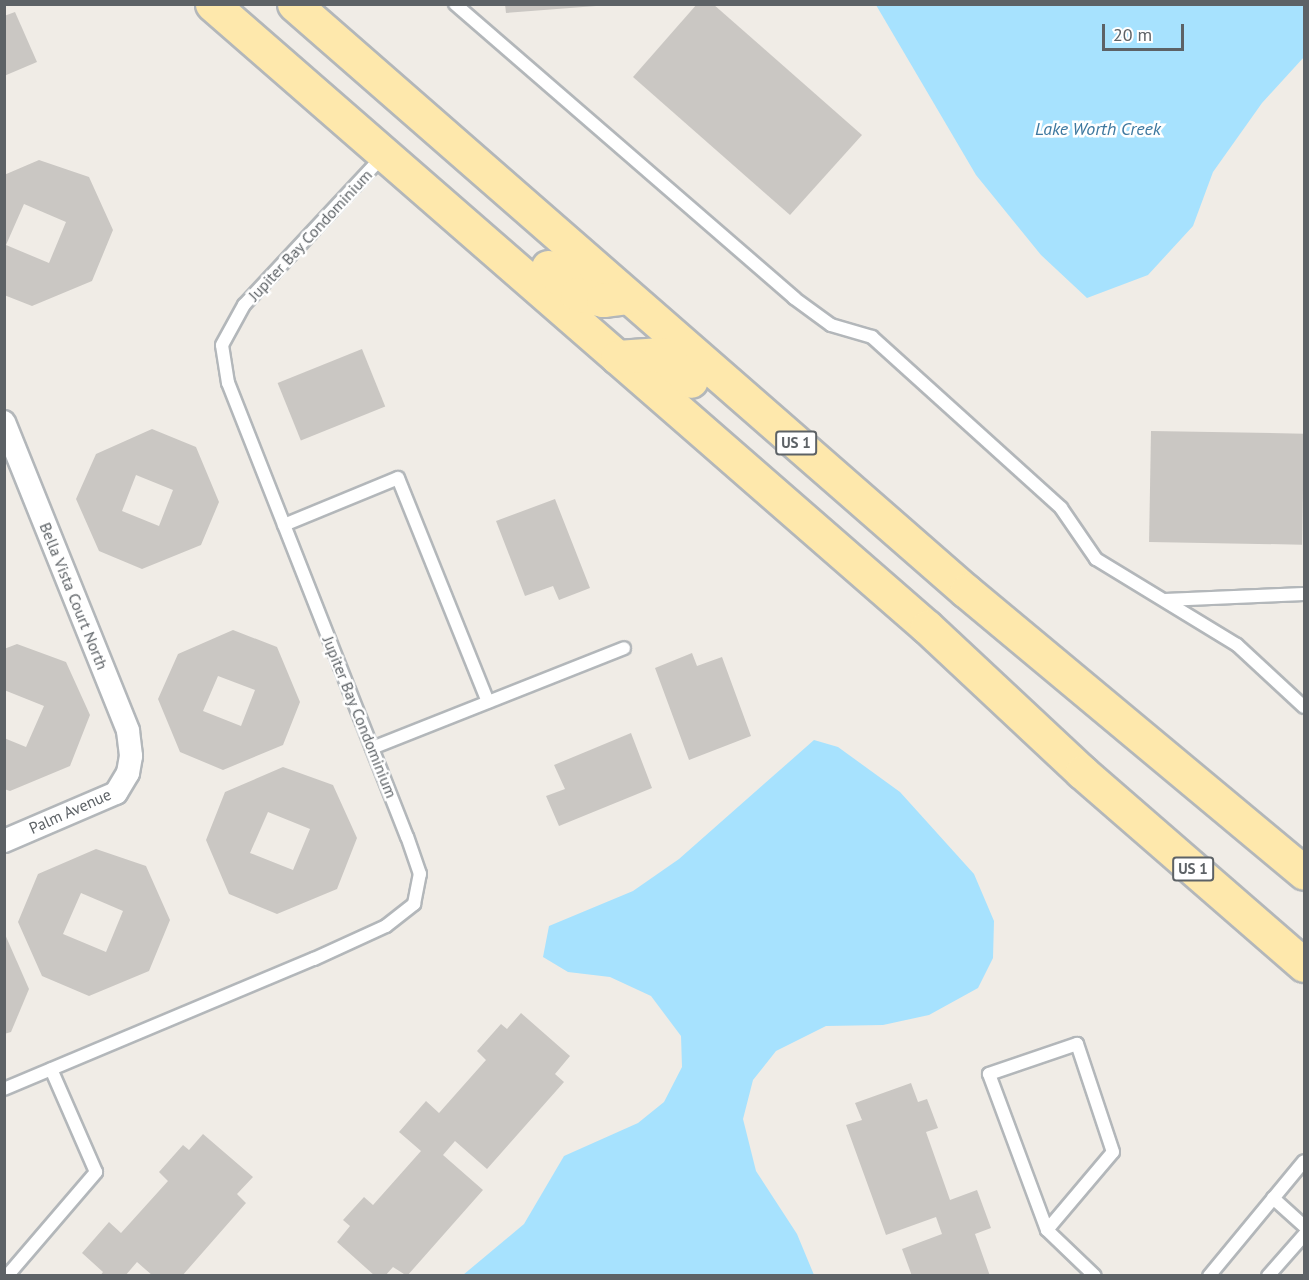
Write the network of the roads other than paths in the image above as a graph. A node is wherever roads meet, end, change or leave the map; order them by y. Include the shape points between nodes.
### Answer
1 (212, 4) edge
2 (294, 4) edge
3 (455, 4) edge
4 (385, 155) junction
5 (416, 180) junction
6 (627, 297) junction
7 (617, 357) junction
8 (4, 422) edge
9 (284, 525) junction
10 (966, 591) junction
11 (1305, 594) edge
12 (1164, 600) junction
13 (624, 648) dead end
14 (488, 702) junction
15 (1305, 707) edge
16 (372, 748) junction
17 (128, 773) joint
18 (10, 835) edge
19 (1305, 873) edge
20 (1305, 965) edge
21 (51, 1069) junction
22 (4, 1089) edge
23 (1305, 1161) edge
24 (1273, 1198) junction
25 (1305, 1226) edge
26 (1047, 1230) junction
27 (1305, 1235) edge
28 (7, 1275) edge
29 (1095, 1275) edge
30 (1209, 1275) edge
31 (1268, 1275) edge

1 - 4 main road, US 1
2 - 6 main road, US 1
3 - 12 lane via 794,298 831,326 872,337 1061,508 1096,559
4 - 5 main road, US 1
4 - 9 lane, Jupiter Bay Condominium via 244,305 222,345 228,383
5 - 6 main road via 476,204 577,294 603,300
5 - 7 main road, US 1
6 - 10 main road, US 1
7 - 10 main road via 661,354 877,536
7 - 20 main road, US 1
8 - 17 street, Bella Vista Court North via 128,731
9 - 14 lane via 398,478
9 - 16 lane, Jupiter Bay Condominium
10 - 19 main road, US 1
11 - 12 lane
12 - 15 lane via 1237,645
13 - 14 lane
14 - 16 lane
16 - 21 lane, Jupiter Bay Condominium via 420,874 414,904 387,926
17 - 18 street, Palm Avenue via 116,793
21 - 22 lane, Jupiter Bay Condominium
21 - 28 lane via 96,1172
23 - 24 lane
24 - 25 lane
24 - 30 lane
26 - 26 lane via 989,1074 1077,1044 1113,1152
26 - 29 lane
27 - 31 lane

